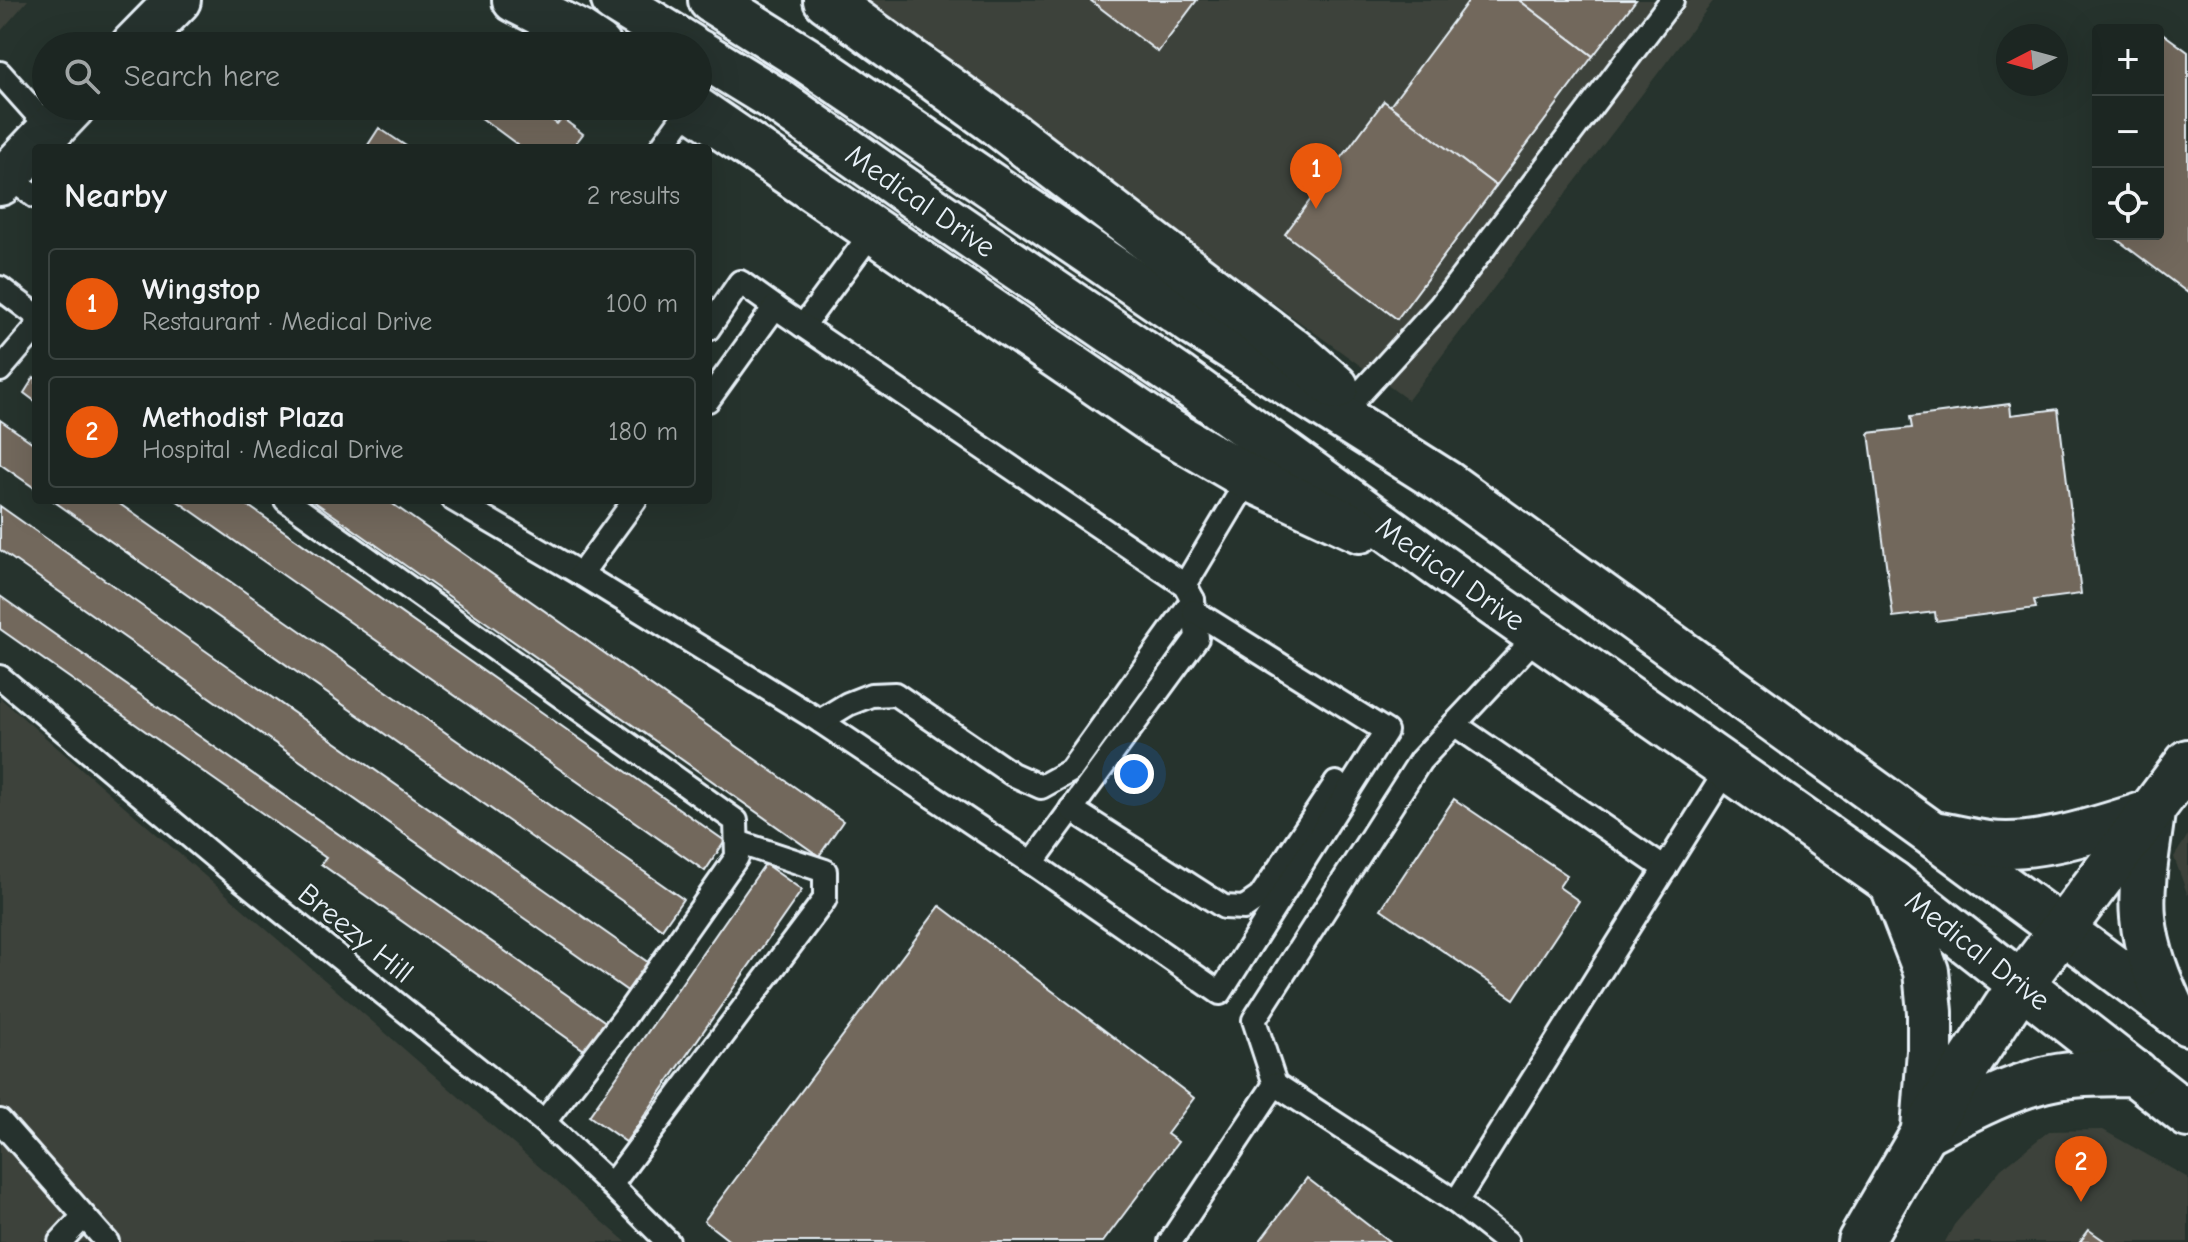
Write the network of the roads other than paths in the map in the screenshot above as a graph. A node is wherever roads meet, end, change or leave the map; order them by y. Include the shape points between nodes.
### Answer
1 (178, 0) edge
2 (515, 0) edge
3 (614, 0) edge
4 (711, 0) edge
5 (826, 0) edge
6 (1672, 0) edge
7 (147, 32) edge
8 (578, 32) edge
9 (666, 32) edge
10 (712, 61) edge
11 (0, 73) edge
12 (32, 96) edge
13 (61, 120) edge
14 (681, 120) edge
15 (711, 120) edge
16 (43, 144) edge
17 (664, 144) edge
18 (32, 160) edge
19 (14, 185) edge
20 (873, 231) junction
21 (0, 288) edge
22 (775, 307) junction
23 (32, 312) edge
24 (712, 323) edge
25 (803, 326) junction
26 (32, 333) edge
27 (0, 370) edge
28 (712, 394) edge
29 (1353, 401) junction
30 (1249, 478) junction
31 (1446, 483) junction
32 (292, 504) edge
33 (461, 504) edge
34 (632, 504) edge
35 (1438, 565) junction
36 (581, 574) junction
37 (1191, 599) junction
38 (1538, 635) junction
39 (0, 677) edge
40 (820, 721) junction
41 (1454, 724) junction
42 (2188, 762) edge
43 (1365, 764) junction
44 (1728, 768) junction
45 (1071, 809) junction
46 (2152, 812) junction
47 (1931, 833) junction
48 (737, 842) junction
49 (1032, 863) junction
50 (1665, 869) junction
51 (1892, 883) junction
52 (2060, 930) junction
53 (2021, 984) junction
54 (2181, 1018) edge
55 (2136, 1073) junction
56 (1275, 1084) junction
57 (2188, 1115) edge
58 (0, 1121) edge
59 (544, 1122) junction
60 (1924, 1132) junction
61 (611, 1185) junction
62 (1456, 1202) junction
63 (84, 1216) junction
64 (60, 1242) edge
65 (107, 1242) edge
66 (668, 1242) edge
67 (1170, 1242) edge
68 (1507, 1242) edge
69 (1860, 1242) edge

1 - 7 street
2 - 8 street
3 - 9 street
4 - 31 street, Medical Drive via 1196,325
5 - 29 street via 1010,134
6 - 29 lane via 1440,306
10 - 35 street, Medical Drive via 1180,378
11 - 12 lane
13 - 16 street
14 - 17 lane
15 - 20 street
18 - 19 street
20 - 25 lane
20 - 30 street via 1158,425
21 - 23 lane
22 - 24 lane via 740,282
22 - 25 lane
22 - 28 lane
25 - 37 lane
26 - 27 lane
29 - 31 street
30 - 35 street
30 - 37 lane
31 - 47 street, Medical Drive
32 - 48 lane via 736,821
33 - 36 lane
34 - 36 lane
35 - 38 street, Medical Drive
36 - 40 lane
37 - 40 lane via 1070,771 1041,787 1012,774 895,694 871,695
37 - 43 lane via 1386,731
37 - 45 lane via 1197,638
38 - 41 lane
38 - 44 street, Medical Drive
39 - 59 lane, Breezy Hill
40 - 49 lane
41 - 50 lane
41 - 56 lane via 1420,761 1254,1020
42 - 46 street
43 - 45 lane via 1340,777 1260,897 1244,908 1224,907
43 - 49 lane via 1220,993
44 - 50 lane
44 - 51 street, Medical Drive
45 - 49 lane
46 - 47 street via 2018,845
46 - 52 street
46 - 54 street via 2143,918 2152,961
47 - 52 street, Medical Drive
48 - 59 lane via 737,857 719,884
48 - 61 lane via 825,871 825,899
50 - 62 lane
51 - 53 street, Medical Drive
51 - 60 street via 1926,971 1930,1051
52 - 53 street
52 - 54 street, Medical Drive
53 - 55 street, Medical Drive
53 - 60 street
55 - 57 street, Medical Drive
55 - 60 street via 2044,1080
56 - 62 lane
56 - 67 lane
58 - 63 lane
59 - 61 lane, Breezy Hill
60 - 69 street
61 - 66 lane, Breezy Hill
62 - 68 lane
63 - 64 lane
63 - 65 lane

